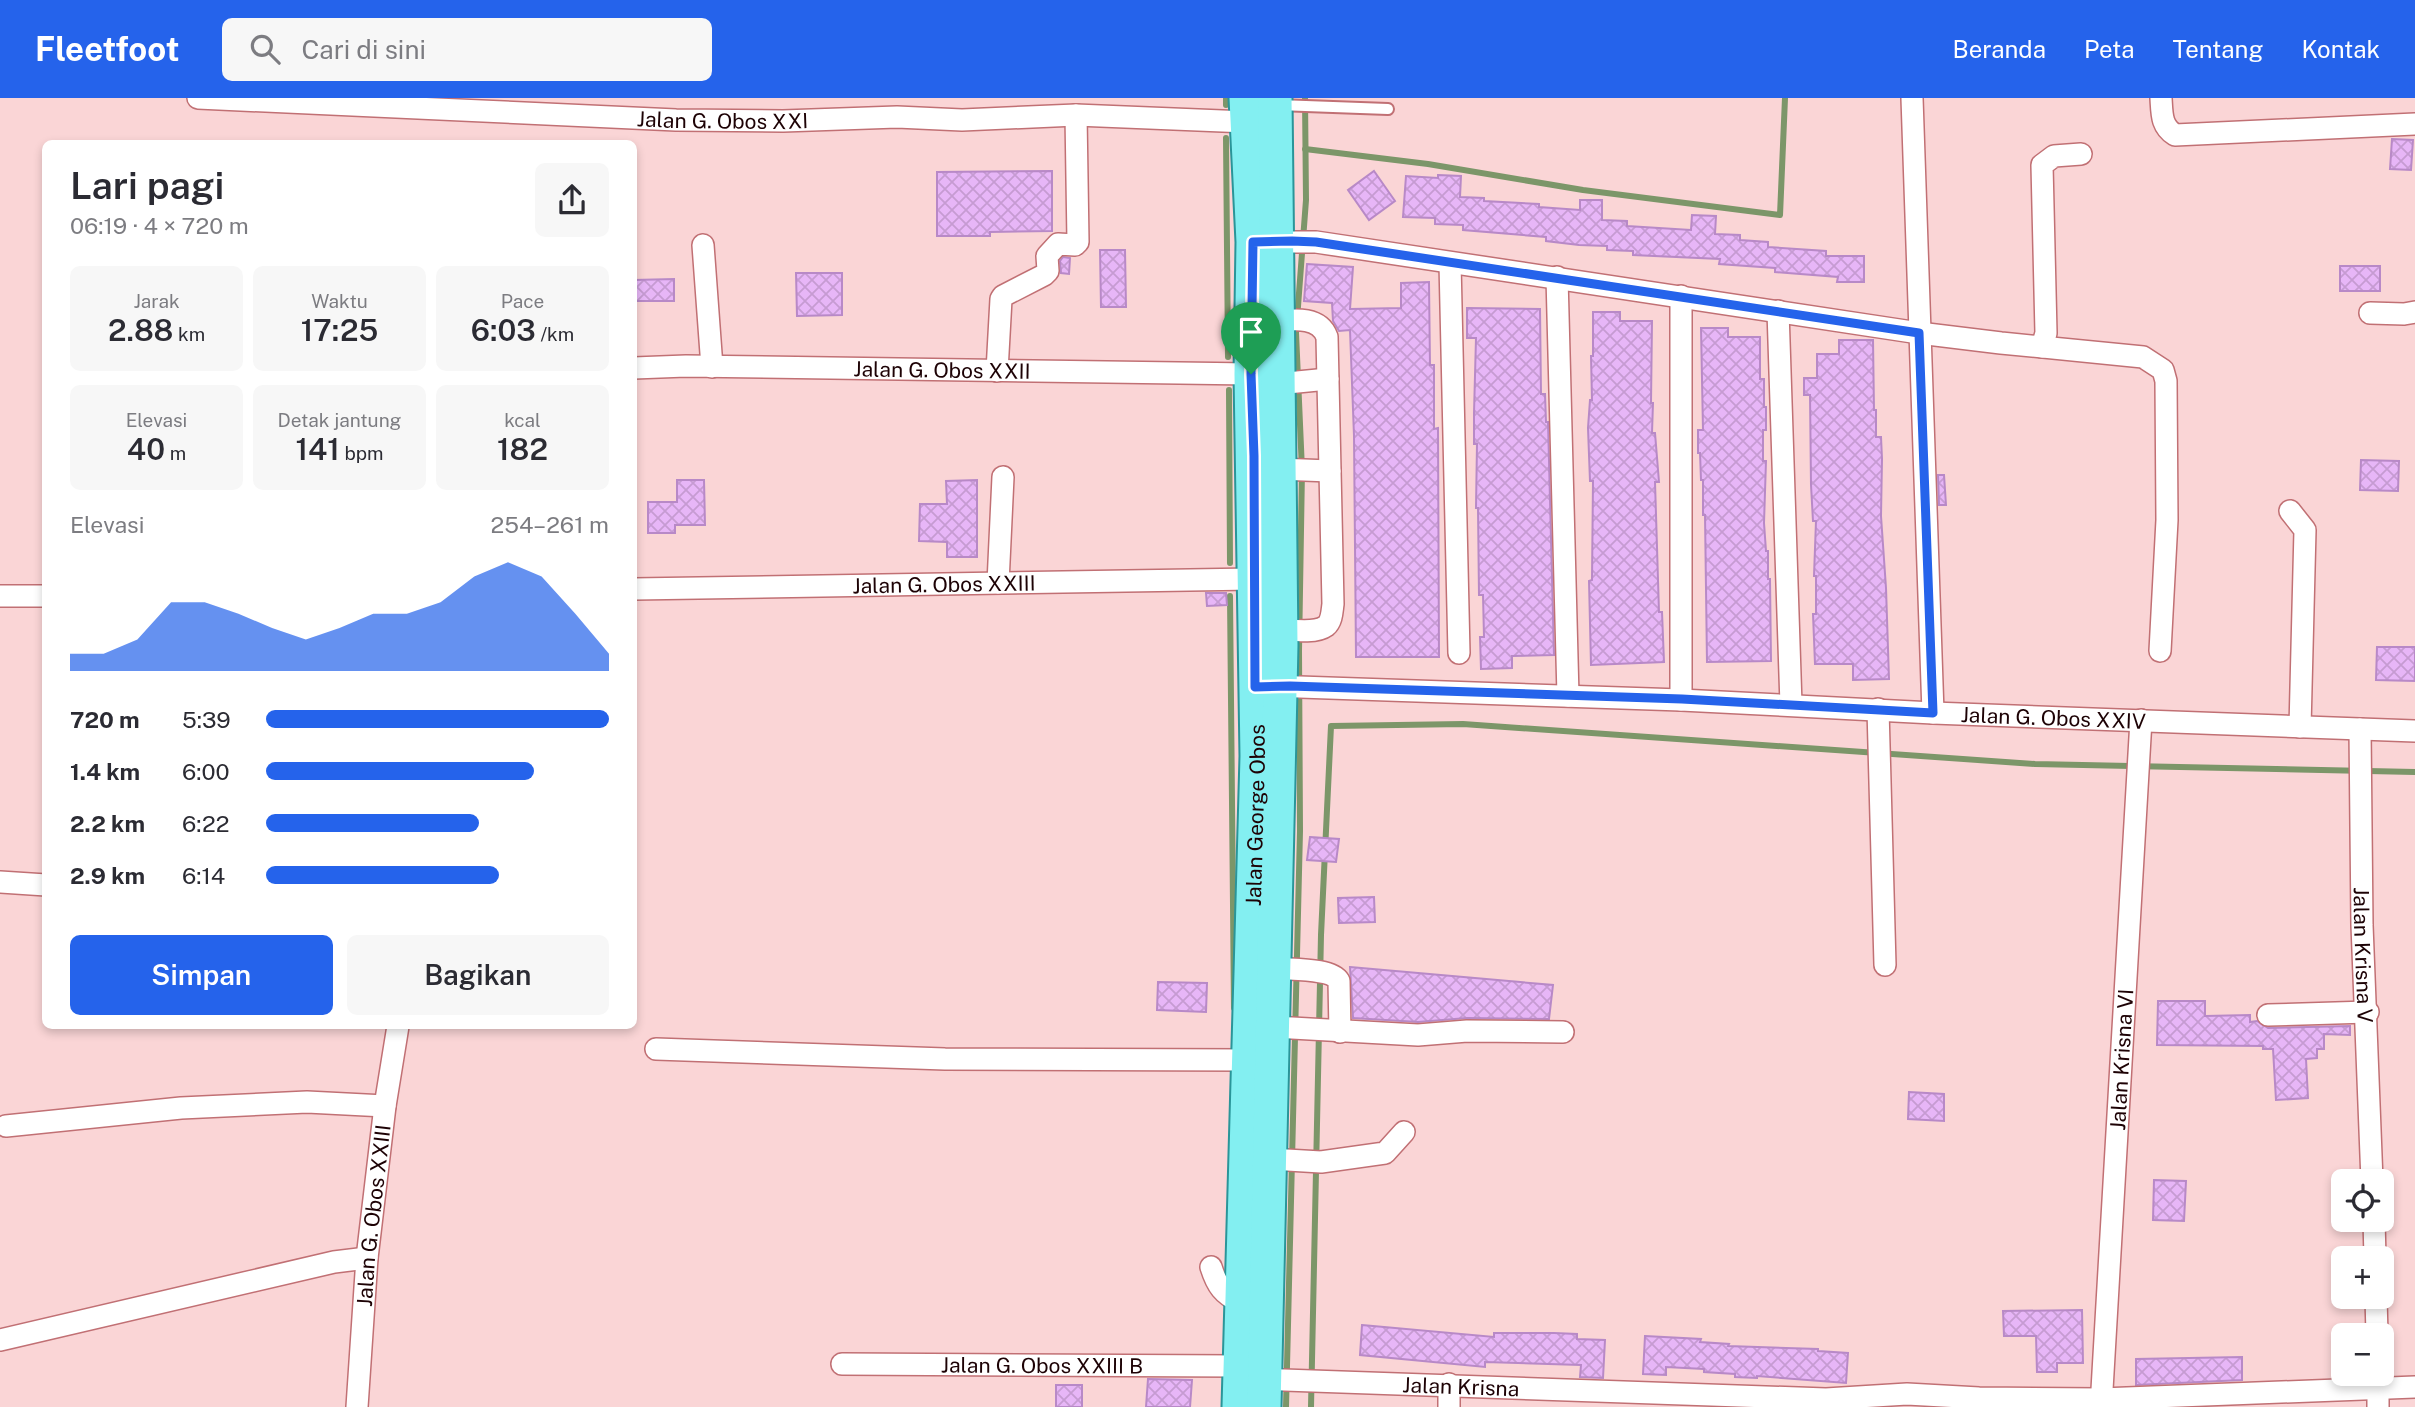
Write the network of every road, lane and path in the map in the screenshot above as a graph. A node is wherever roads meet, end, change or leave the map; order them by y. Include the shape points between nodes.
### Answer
1 (198, 98) edge
2 (1912, 98) edge
3 (2161, 98) edge
4 (1269, 106) edge
5 (1388, 109) dead end
6 (1076, 115) junction
7 (2415, 124) edge
8 (2081, 154) dead end
9 (1274, 242) junction
10 (703, 245) dead end
11 (1450, 263) junction
12 (1557, 277) junction
13 (1681, 296) junction
14 (1778, 311) junction
15 (2415, 312) edge
16 (2370, 313) dead end
17 (1291, 320) junction
18 (1919, 333) junction
19 (2042, 347) junction
20 (712, 367) junction
21 (637, 368) edge
22 (996, 371) junction
23 (1292, 380) junction
24 (1294, 470) junction
25 (1330, 471) junction
26 (1003, 477) dead end
27 (2290, 512) dead end
28 (1253, 579) junction
29 (998, 583) junction
30 (637, 589) edge
31 (0, 596) edge
32 (42, 596) edge
33 (1293, 629) junction
34 (2160, 651) dead end
35 (1459, 653) dead end
36 (1275, 686) junction
37 (1568, 696) junction
38 (1682, 699) junction
39 (1791, 705) junction
40 (1878, 709) junction
41 (1933, 713) junction
42 (2141, 720) junction
43 (2300, 727) junction
44 (2360, 729) junction
45 (2415, 731) edge
46 (0, 882) edge
47 (42, 886) edge
48 (1885, 965) dead end
49 (1291, 969) junction
50 (2368, 1012) junction
51 (2268, 1015) dead end
52 (1289, 1028) junction
53 (398, 1029) edge
54 (1340, 1032) junction
55 (1563, 1032) dead end
56 (656, 1049) dead end
57 (1247, 1060) junction
58 (385, 1106) junction
59 (6, 1126) dead end
60 (1404, 1132) dead end
61 (1284, 1160) junction
62 (2372, 1169) edge
63 (368, 1258) junction
64 (1211, 1267) dead end
65 (1241, 1303) junction
66 (0, 1340) edge
67 (842, 1364) dead end
68 (1303, 1379) joint
69 (1449, 1384) junction
70 (1253, 1386) edge
71 (2415, 1387) edge
72 (2378, 1390) edge
73 (1551, 1398) edge
74 (1656, 1401) edge
75 (1788, 1403) edge
76 (1980, 1403) edge
77 (2101, 1403) edge
78 (357, 1407) edge
79 (1449, 1407) edge

1 - 6 street, Jalan G. Obos XXI via 676,120 962,120
2 - 18 street
3 - 7 street via 2163,124 2175,135
4 - 5 lane
4 - 6 street, Jalan G. Obos XXI
4 - 9 main road, Jalan George Obos
6 - 22 street via 1078,242 1051,249 1044,275 1001,299
8 - 19 street via 2054,156 2042,165 2046,333
9 - 11 street via 1316,242
9 - 17 main road, Jalan George Obos
9 - 23 main road, Jalan George Obos
10 - 20 street
11 - 12 street
11 - 35 street
12 - 13 street
12 - 37 street
13 - 14 street
13 - 38 street
14 - 18 street
14 - 39 street
15 - 16 street
17 - 23 main road, Jalan George Obos
17 - 23 street via 1317,323 1325,331
18 - 19 street
18 - 41 street
19 - 34 street via 2143,357 2163,370 2167,520
20 - 21 street, Jalan G. Obos XXII
20 - 22 street, Jalan G. Obos XXII
22 - 23 street, Jalan G. Obos XXII
23 - 24 main road, Jalan George Obos
23 - 25 street
23 - 28 main road, Jalan George Obos via 1254,456
24 - 25 street
24 - 33 main road, Jalan George Obos
25 - 33 street via 1331,618 1317,629
26 - 29 street
27 - 43 street via 2305,530
28 - 29 street, Jalan G. Obos XXIII
28 - 36 main road, Jalan George Obos
29 - 30 street, Jalan G. Obos XXIII
31 - 32 street
33 - 36 main road, Jalan George Obos
36 - 37 street, Jalan G. Obos XXIV
36 - 49 main road, Jalan George Obos
36 - 57 main road, Jalan George Obos via 1257,756
37 - 38 street, Jalan G. Obos XXIV
38 - 39 street, Jalan G. Obos XXIV
39 - 40 street, Jalan G. Obos XXIV
40 - 41 street, Jalan G. Obos XXIV
40 - 48 street
41 - 42 street, Jalan G. Obos XXIV
42 - 43 street, Jalan G. Obos XXIV
42 - 77 street, Jalan Krisna VI
43 - 44 street, Jalan G. Obos XXIV
44 - 45 street, Jalan G. Obos XXIV
44 - 50 street, Jalan Krisna V via 2362,925
46 - 47 street
49 - 52 main road, Jalan George Obos
49 - 54 street via 1333,974 1339,981
50 - 51 street
50 - 62 street, Jalan Krisna V
52 - 54 street
52 - 61 main road, Jalan George Obos
53 - 58 street, Jalan G. Obos XXIII
54 - 55 street
56 - 57 street via 945,1059
57 - 65 main road, Jalan George Obos
58 - 59 street via 307,1102 206,1107
58 - 63 street, Jalan G. Obos XXIII
60 - 61 street via 1385,1153 1321,1162
61 - 70 main road, Jalan George Obos
63 - 66 street
63 - 78 street, Jalan G. Obos XXIII
64 - 65 street via 1221,1291
65 - 70 main road, Jalan George Obos
67 - 70 street, Jalan G. Obos XXIII B
68 - 69 street, Jalan Krisna
68 - 70 street, Jalan G. Obos XXIII B
69 - 73 street, Jalan Krisna
69 - 79 street
71 - 72 street, Jalan Krisna
72 - 77 street, Jalan Krisna
73 - 74 street, Jalan Krisna
74 - 75 street, Jalan Krisna
75 - 76 street, Jalan Krisna via 1907,1394
76 - 77 street, Jalan Krisna

